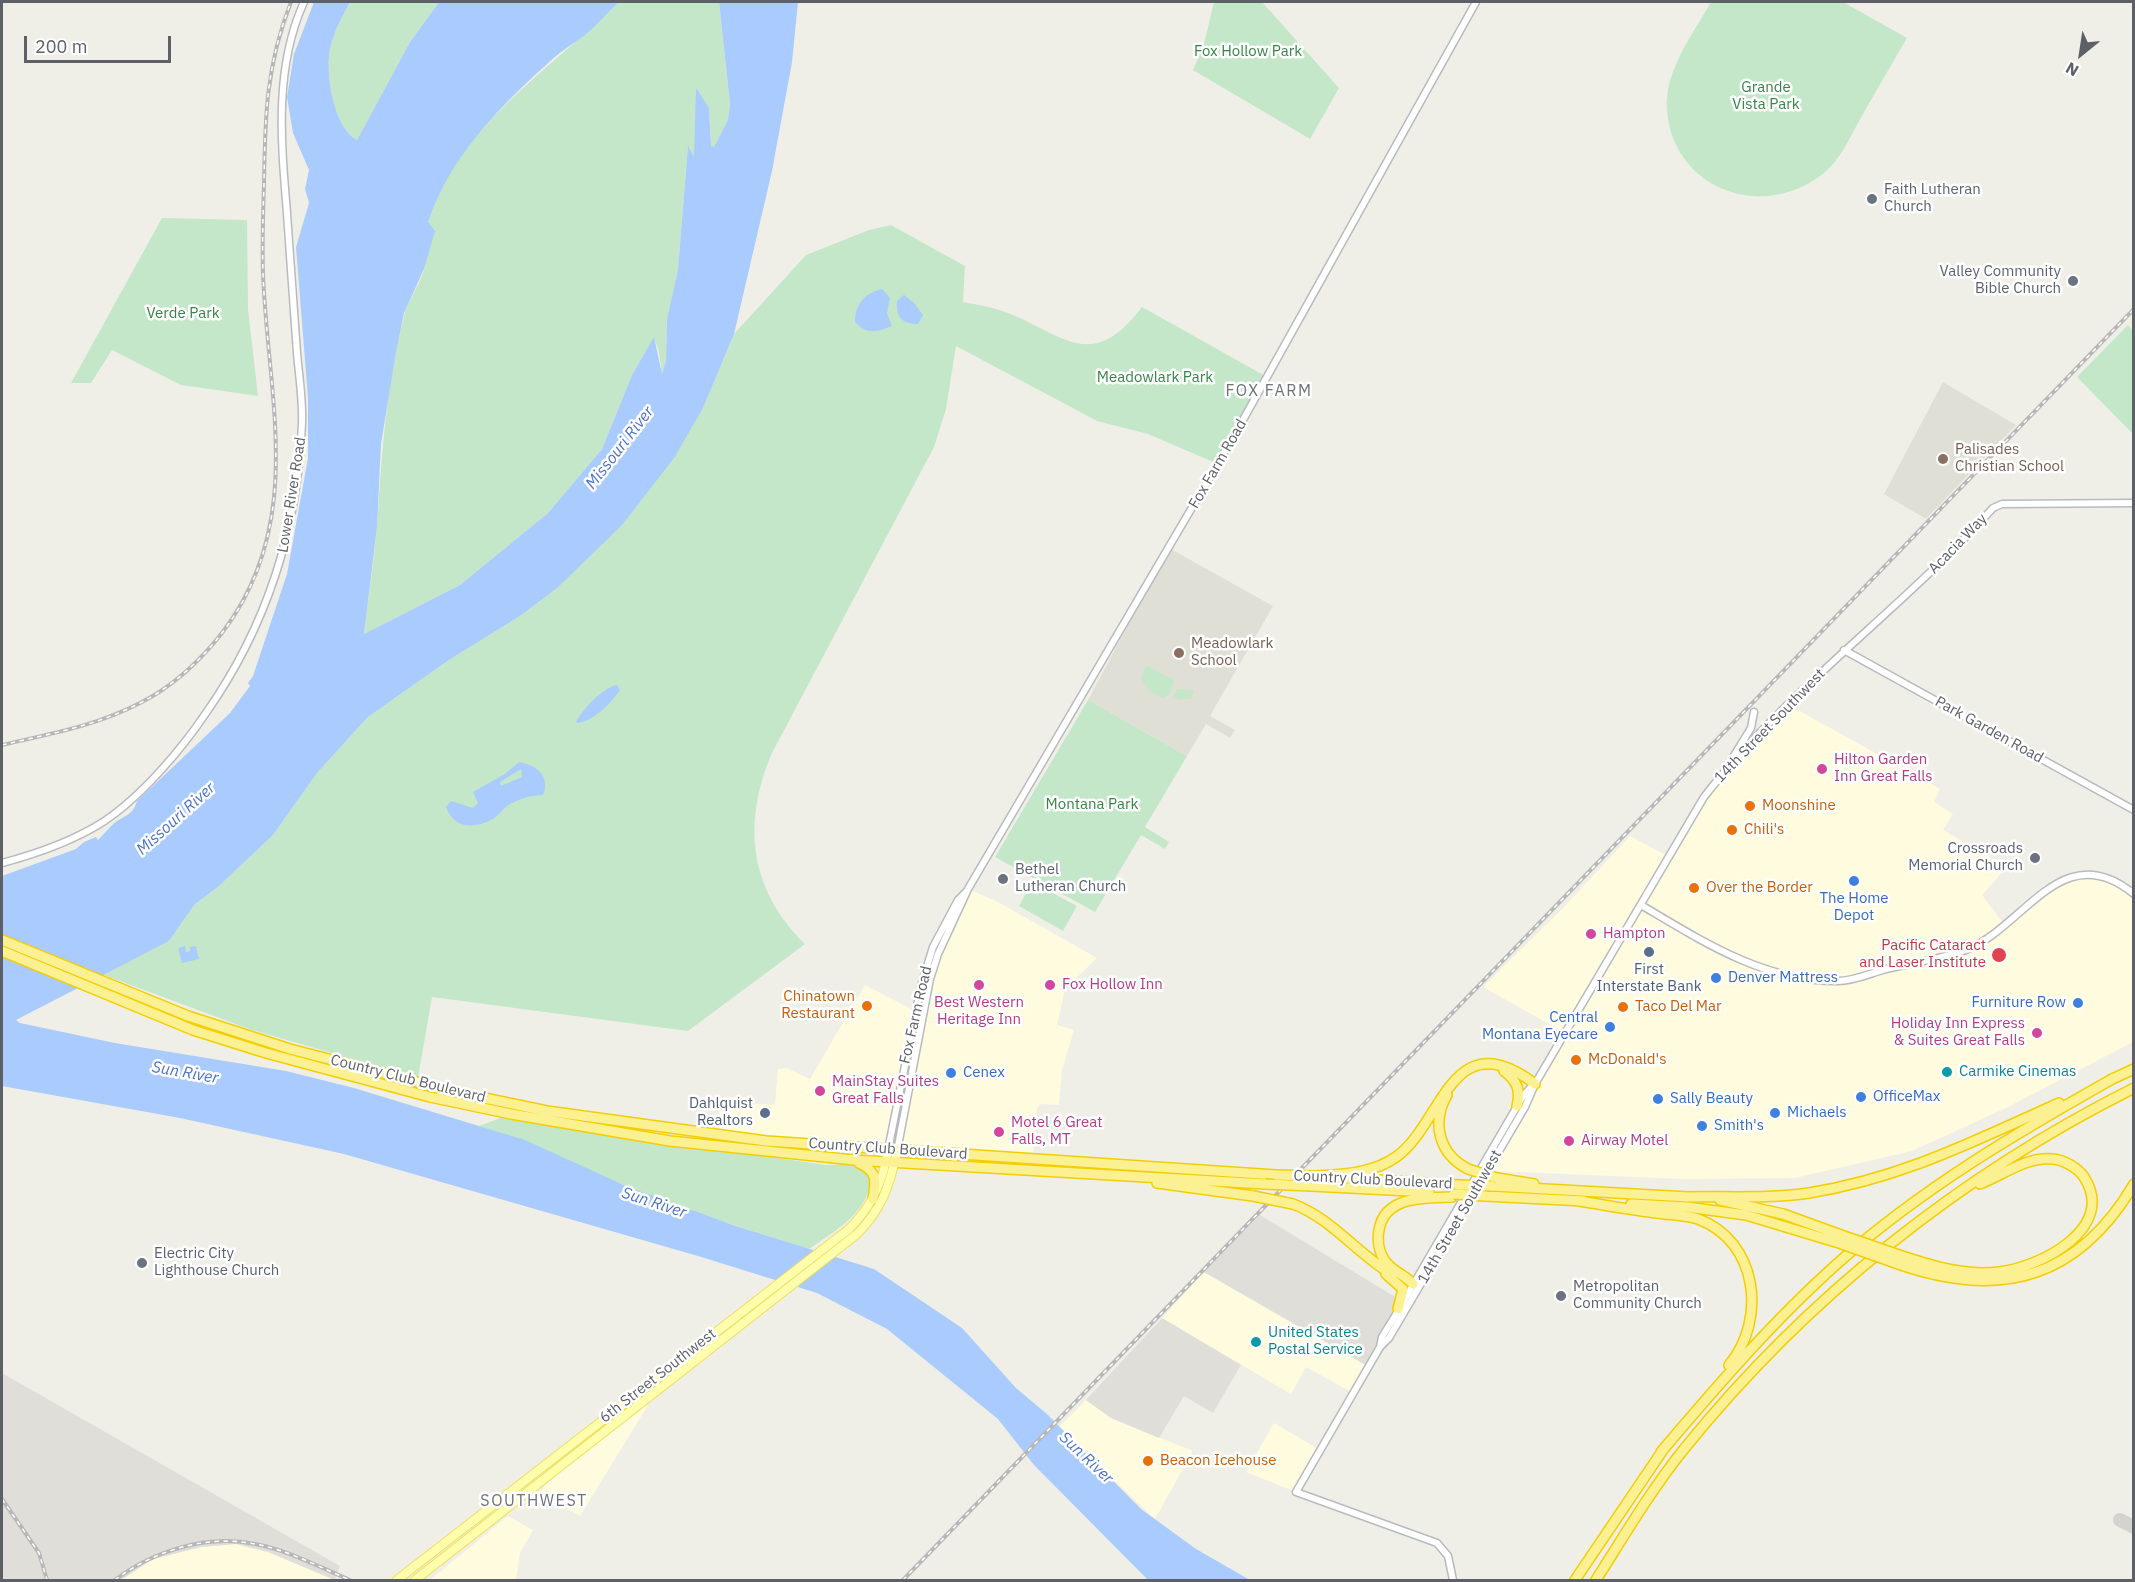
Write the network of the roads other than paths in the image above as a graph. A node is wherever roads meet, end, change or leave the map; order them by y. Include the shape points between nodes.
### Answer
1 (304, 2) edge
2 (1476, 2) edge
3 (2133, 503) edge
4 (1844, 650) junction
5 (1754, 712) dead end
6 (1727, 768) junction
7 (2133, 810) edge
8 (2, 863) edge
9 (2133, 894) edge
10 (1641, 905) junction
11 (2, 940) edge
12 (2, 951) edge
13 (107, 990) junction
14 (2133, 1069) edge
15 (1504, 1071) junction
16 (2114, 1078) junction
17 (1535, 1084) junction
18 (2133, 1088) edge
19 (1517, 1106) junction
20 (893, 1150) junction
21 (854, 1161) junction
22 (890, 1163) junction
23 (1125, 1176) junction
24 (1316, 1176) junction
25 (1495, 1182) junction
26 (2133, 1184) edge
27 (1966, 1188) junction
28 (1455, 1192) junction
29 (1685, 1197) junction
30 (873, 1199) junction
31 (1580, 1201) junction
32 (1840, 1239) junction
33 (1904, 1261) junction
34 (1373, 1262) junction
35 (1416, 1286) junction
36 (1398, 1310) junction
37 (1380, 1347) junction
38 (1661, 1452) junction
39 (397, 1581) edge
40 (415, 1581) edge
41 (1453, 1581) edge
42 (1575, 1581) edge
43 (1596, 1581) edge

1 - 8 street, Lower River Road via 288,55 281,101 302,420 292,514 279,569 238,663 195,730 168,760 104,821 33,855
2 - 20 street, Fox Farm Road via 1234,436 968,889 930,979
3 - 4 street, Acacia Way via 2002,504 1993,508 1952,554
4 - 6 street, 14th Street Southwest
4 - 7 street, Park Garden Road
5 - 6 street via 1751,728
6 - 10 street, 14th Street Southwest via 1704,797
9 - 10 street via 2110,879 2094,875 2062,880 1967,949 1842,981 1819,981 1764,970
10 - 17 street, 14th Street Southwest
11 - 13 highway
12 - 13 highway
13 - 20 highway, Country Club Boulevard via 318,1057 547,1111 680,1131
13 - 21 highway, Country Club Boulevard via 193,1030 430,1097 670,1141
14 - 16 highway
15 - 17 highway
15 - 19 highway via 1520,1092
15 - 25 highway, bridge via 1485,1070 1463,1078 1449,1092 1438,1126 1442,1144 1455,1160
16 - 29 highway via 1953,1151 1884,1177 1806,1193
16 - 38 highway via 1946,1178 1840,1261 1754,1345
17 - 19 street, 14th Street Southwest
17 - 24 highway via 1508,1067 1473,1068 1449,1085 1416,1135 1396,1157 1363,1172
17 - 35 street, 14th Street Southwest via 1525,1107
18 - 27 highway via 2092,1108
19 - 35 street, 14th Street Southwest
20 - 22 main road, 6th Street Southwest
20 - 24 highway, Country Club Boulevard, bridge
21 - 22 highway, Country Club Boulevard
21 - 30 highway via 875,1174
22 - 23 highway, Country Club Boulevard
22 - 30 main road, 6th Street Southwest
22 - 40 main road, 6th Street Southwest via 882,1203 848,1242
23 - 28 highway, Country Club Boulevard, bridge
23 - 34 highway, bridge via 1293,1204 1327,1222
24 - 28 highway, Country Club Boulevard
25 - 28 highway, Country Club Boulevard, bridge
25 - 29 highway, Country Club Boulevard
26 - 33 highway via 2112,1218 2091,1240 2069,1257 2038,1271 2000,1280 1971,1281 1940,1276
27 - 33 highway via 2026,1163 2054,1158 2081,1173 2090,1187 2091,1214 2073,1240 2049,1256 2017,1269 1962,1273
27 - 43 highway via 1890,1241 1828,1294 1727,1398 1683,1451
28 - 31 highway, Country Club Boulevard, bridge
28 - 35 highway via 1413,1199 1394,1207 1384,1217 1378,1243 1383,1258
29 - 32 highway via 1757,1207
30 - 39 main road, 6th Street Southwest via 839,1237
31 - 32 highway via 1729,1212
31 - 38 highway via 1696,1218 1730,1241 1748,1270 1753,1304 1743,1346
32 - 33 highway, bridge
34 - 35 highway
34 - 36 highway via 1401,1285 1403,1294
35 - 36 street, 14th Street Southwest
35 - 37 street, 14th Street Southwest via 1389,1338
36 - 37 street, 14th Street Southwest
37 - 41 street, 14th Street Southwest via 1296,1492 1437,1543 1449,1556
38 - 42 highway

